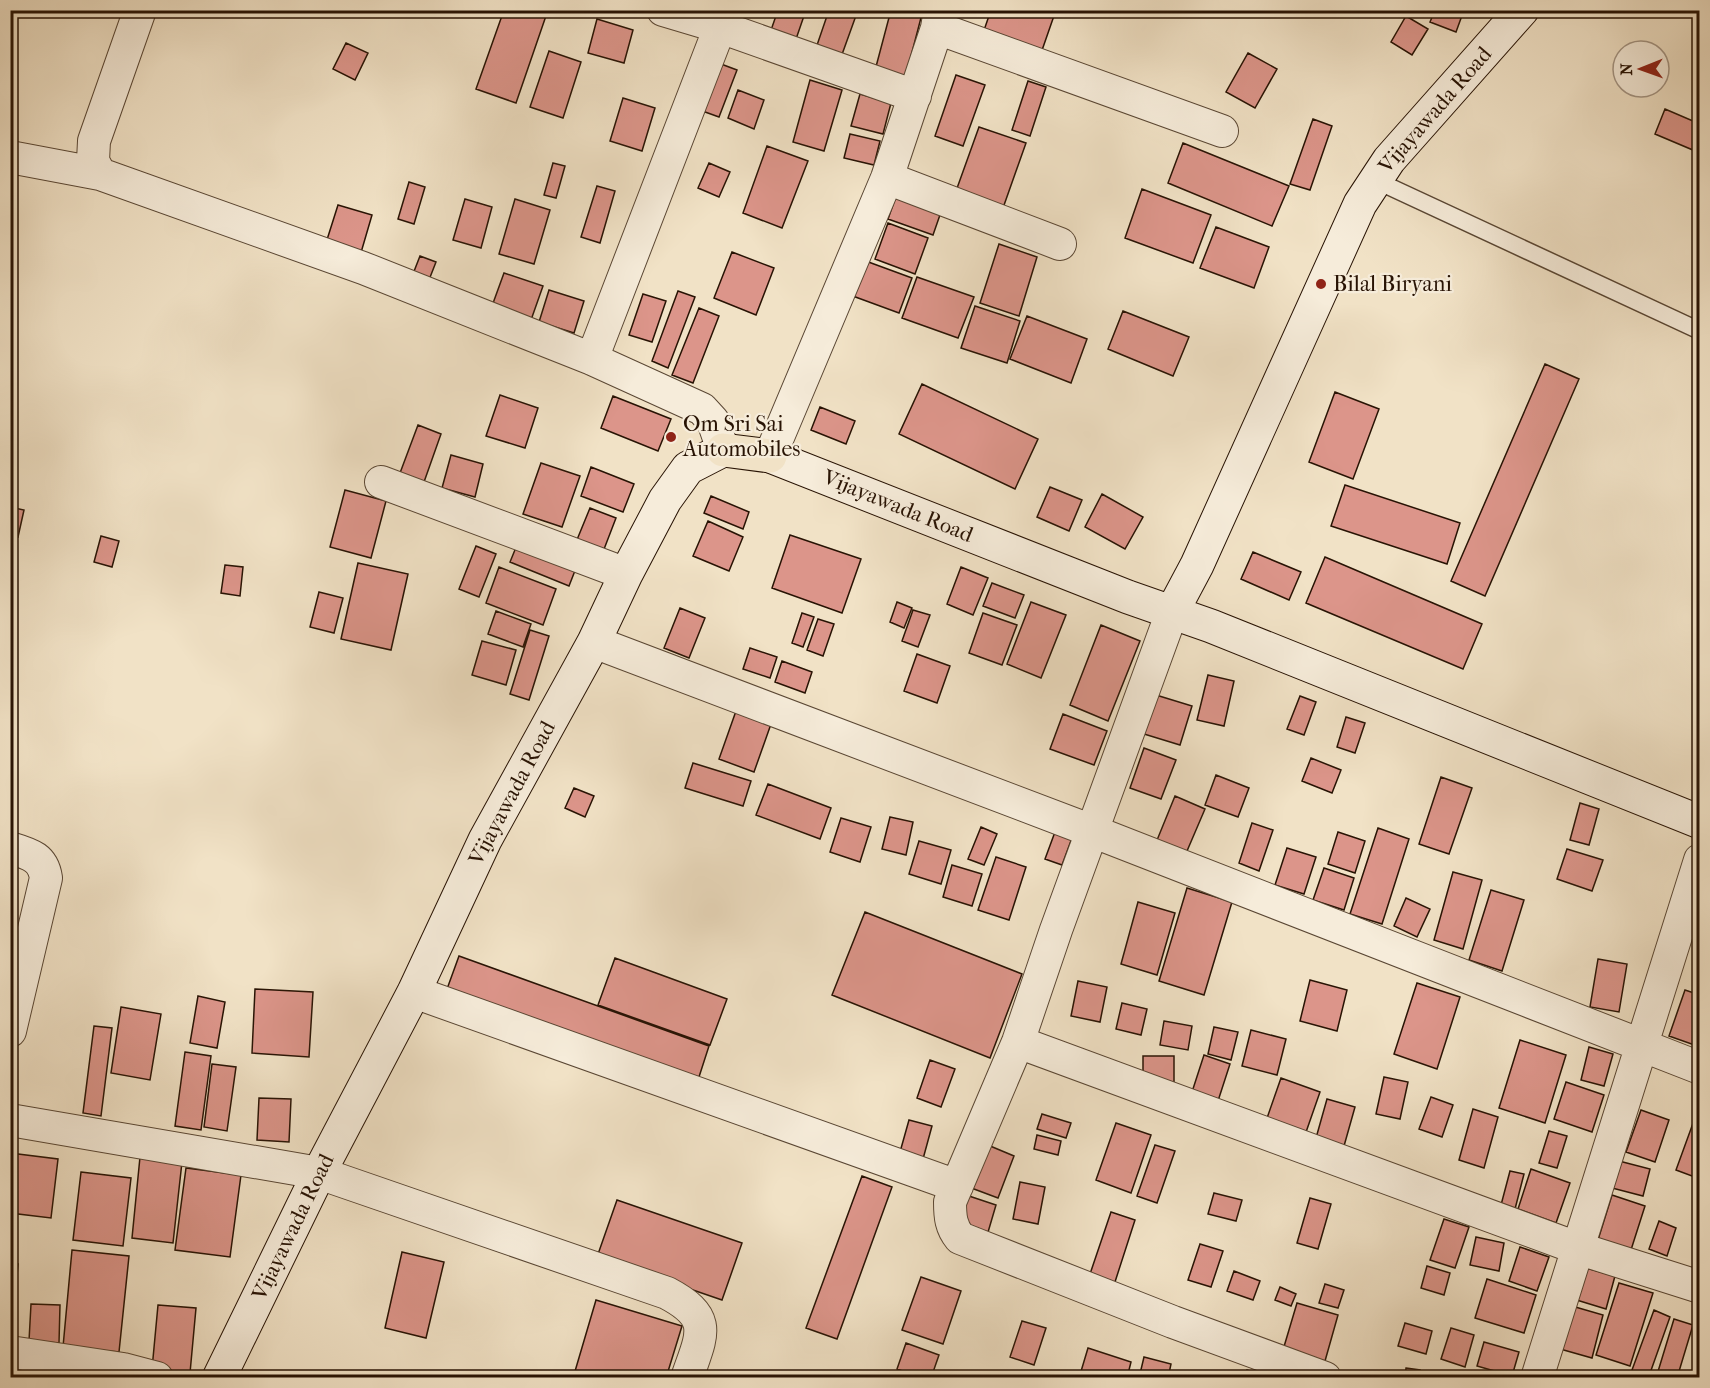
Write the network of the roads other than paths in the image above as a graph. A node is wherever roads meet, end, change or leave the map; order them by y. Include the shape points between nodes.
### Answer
1 (140, 10) edge
2 (663, 10) edge
3 (1522, 10) edge
4 (938, 19) edge
5 (720, 27) junction
6 (915, 96) junction
7 (1222, 131) dead end
8 (10, 157) edge
9 (100, 174) junction
10 (887, 178) junction
11 (1375, 180) junction
12 (1060, 244) dead end
13 (1700, 331) edge
14 (592, 359) junction
15 (723, 450) junction
16 (770, 456) junction
17 (381, 482) dead end
18 (626, 574) junction
19 (1172, 612) junction
20 (594, 642) junction
21 (1700, 822) edge
22 (1092, 831) junction
23 (10, 848) edge
24 (1700, 860) edge
25 (414, 992) junction
26 (10, 1030) edge
27 (1018, 1042) junction
28 (1642, 1047) junction
29 (1700, 1068) edge
30 (10, 1120) edge
31 (319, 1173) junction
32 (957, 1186) junction
33 (1577, 1248) junction
34 (1700, 1287) edge
35 (10, 1352) edge
36 (157, 1377) edge
37 (219, 1377) edge
38 (687, 1377) edge
39 (1324, 1377) edge
40 (1537, 1377) edge

1 - 9 street via 94,141 93,161
2 - 5 street
3 - 11 main road, Vijayawada Road
4 - 6 street
4 - 7 street
5 - 6 street
5 - 14 street
6 - 10 street
8 - 9 street
9 - 14 street via 363,268
10 - 12 street
10 - 16 street
11 - 13 lane
11 - 19 main road, Vijayawada Road via 1343,239 1197,565
14 - 15 street via 702,409 713,421
15 - 16 main road, Vijayawada Road
15 - 18 main road, Vijayawada Road via 688,468 665,500
16 - 19 main road, Vijayawada Road
17 - 18 street
18 - 20 main road, Vijayawada Road
19 - 21 main road
19 - 22 street
20 - 22 street
20 - 25 main road, Vijayawada Road via 485,840
22 - 27 street
22 - 28 street
23 - 26 street via 36,858 45,867 46,878
24 - 28 street
25 - 31 main road, Vijayawada Road
25 - 32 street
27 - 32 street
27 - 33 street
28 - 29 street
28 - 33 street
30 - 31 street
31 - 37 main road, Vijayawada Road
31 - 38 street via 667,1293 686,1303 699,1320 701,1335
32 - 39 street via 950,1202 950,1217 960,1238
33 - 34 street
33 - 40 street
35 - 36 street

